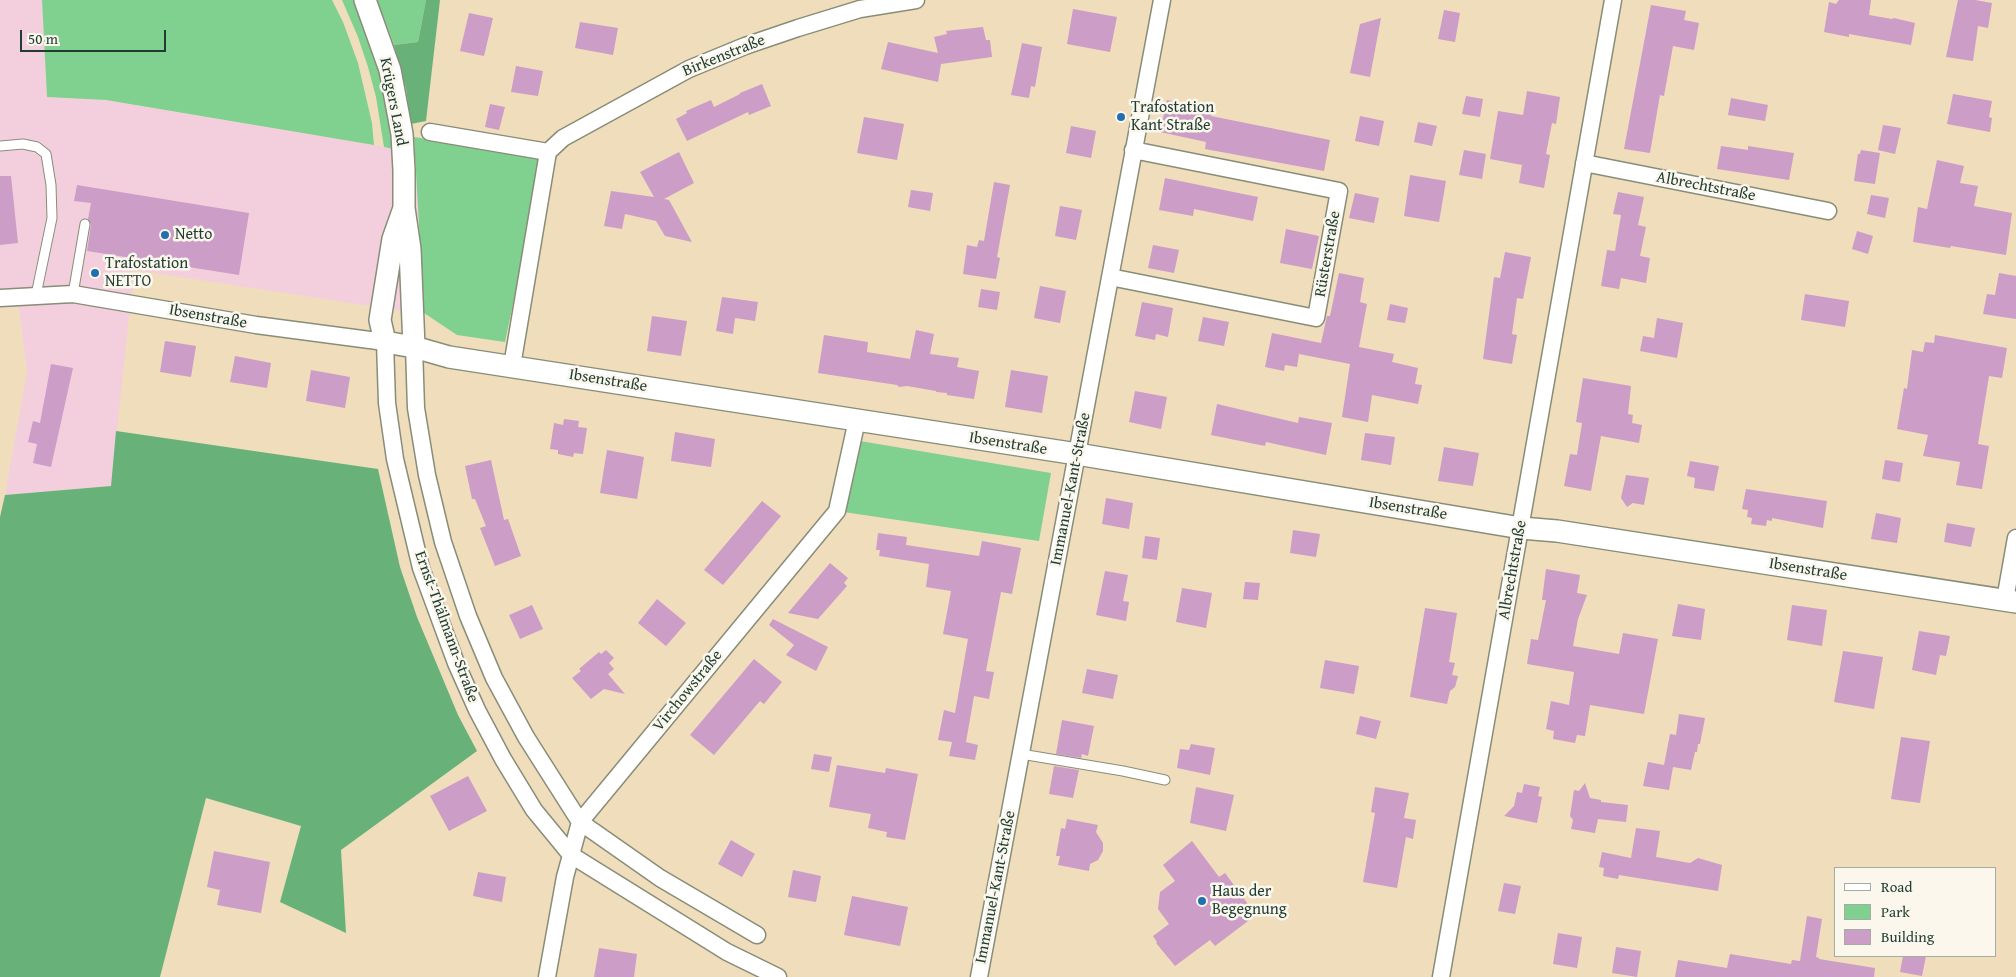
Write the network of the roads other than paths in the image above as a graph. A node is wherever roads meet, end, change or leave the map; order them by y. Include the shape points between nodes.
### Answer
1 (365, 0) edge
2 (916, 0) edge
3 (1162, 0) edge
4 (1613, 0) edge
5 (430, 132) dead end
6 (0, 146) edge
7 (1133, 150) junction
8 (548, 152) junction
9 (1584, 163) junction
10 (404, 208) junction
11 (1828, 211) dead end
12 (86, 224) dead end
13 (1110, 277) junction
14 (73, 294) junction
15 (36, 295) junction
16 (0, 298) edge
17 (385, 342) junction
18 (414, 347) junction
19 (512, 366) junction
20 (857, 420) junction
21 (1077, 454) junction
22 (1521, 528) junction
23 (2016, 538) edge
24 (2011, 601) edge
25 (1021, 754) junction
26 (1165, 780) dead end
27 (580, 822) junction
28 (571, 855) junction
29 (757, 935) dead end
30 (547, 977) edge
31 (778, 977) edge
32 (979, 977) edge
33 (1441, 977) edge

1 - 10 street, Krügers Land via 390,70 402,134
2 - 8 street, Birkenstraße via 860,9 689,68 562,138
3 - 7 street, Immanuel-Kant-Straße
4 - 9 street, Albrechtstraße
5 - 8 street
6 - 15 lane via 37,146 46,154 52,218
7 - 13 street, Immanuel-Kant-Straße
7 - 13 street, Rüsterstraße via 1339,191 1316,318
8 - 19 street
9 - 11 street, Albrechtstraße
9 - 22 street, Albrechtstraße
10 - 17 street, Krügers Land via 393,239 380,320
10 - 18 street, Krügers Land via 410,249
12 - 14 lane
13 - 21 street, Immanuel-Kant-Straße
14 - 15 street, Ibsenstraße
14 - 17 street, Ibsenstraße via 256,325
15 - 16 street, Ibsenstraße
17 - 18 street, Ibsenstraße
17 - 28 street, Ernst-Thälmann-Straße via 387,402 395,459 420,568 477,710 534,810
18 - 19 street, Ibsenstraße via 450,357
18 - 27 street, Ernst-Thälmann-Straße via 416,408 427,475 468,616 494,678 526,737
19 - 20 street, Ibsenstraße
20 - 21 street, Ibsenstraße
20 - 27 street, Virchowstraße via 837,511
21 - 22 street, Ibsenstraße
21 - 25 street, Immanuel-Kant-Straße
22 - 24 street, Ibsenstraße
22 - 33 street, Albrechtstraße
23 - 24 street
25 - 26 lane
25 - 32 street, Immanuel-Kant-Straße
27 - 28 street, Virchowstraße
27 - 29 street, Ernst-Thälmann-Straße via 660,878
28 - 30 street, Virchowstraße
28 - 31 street, Ernst-Thälmann-Straße via 727,952

